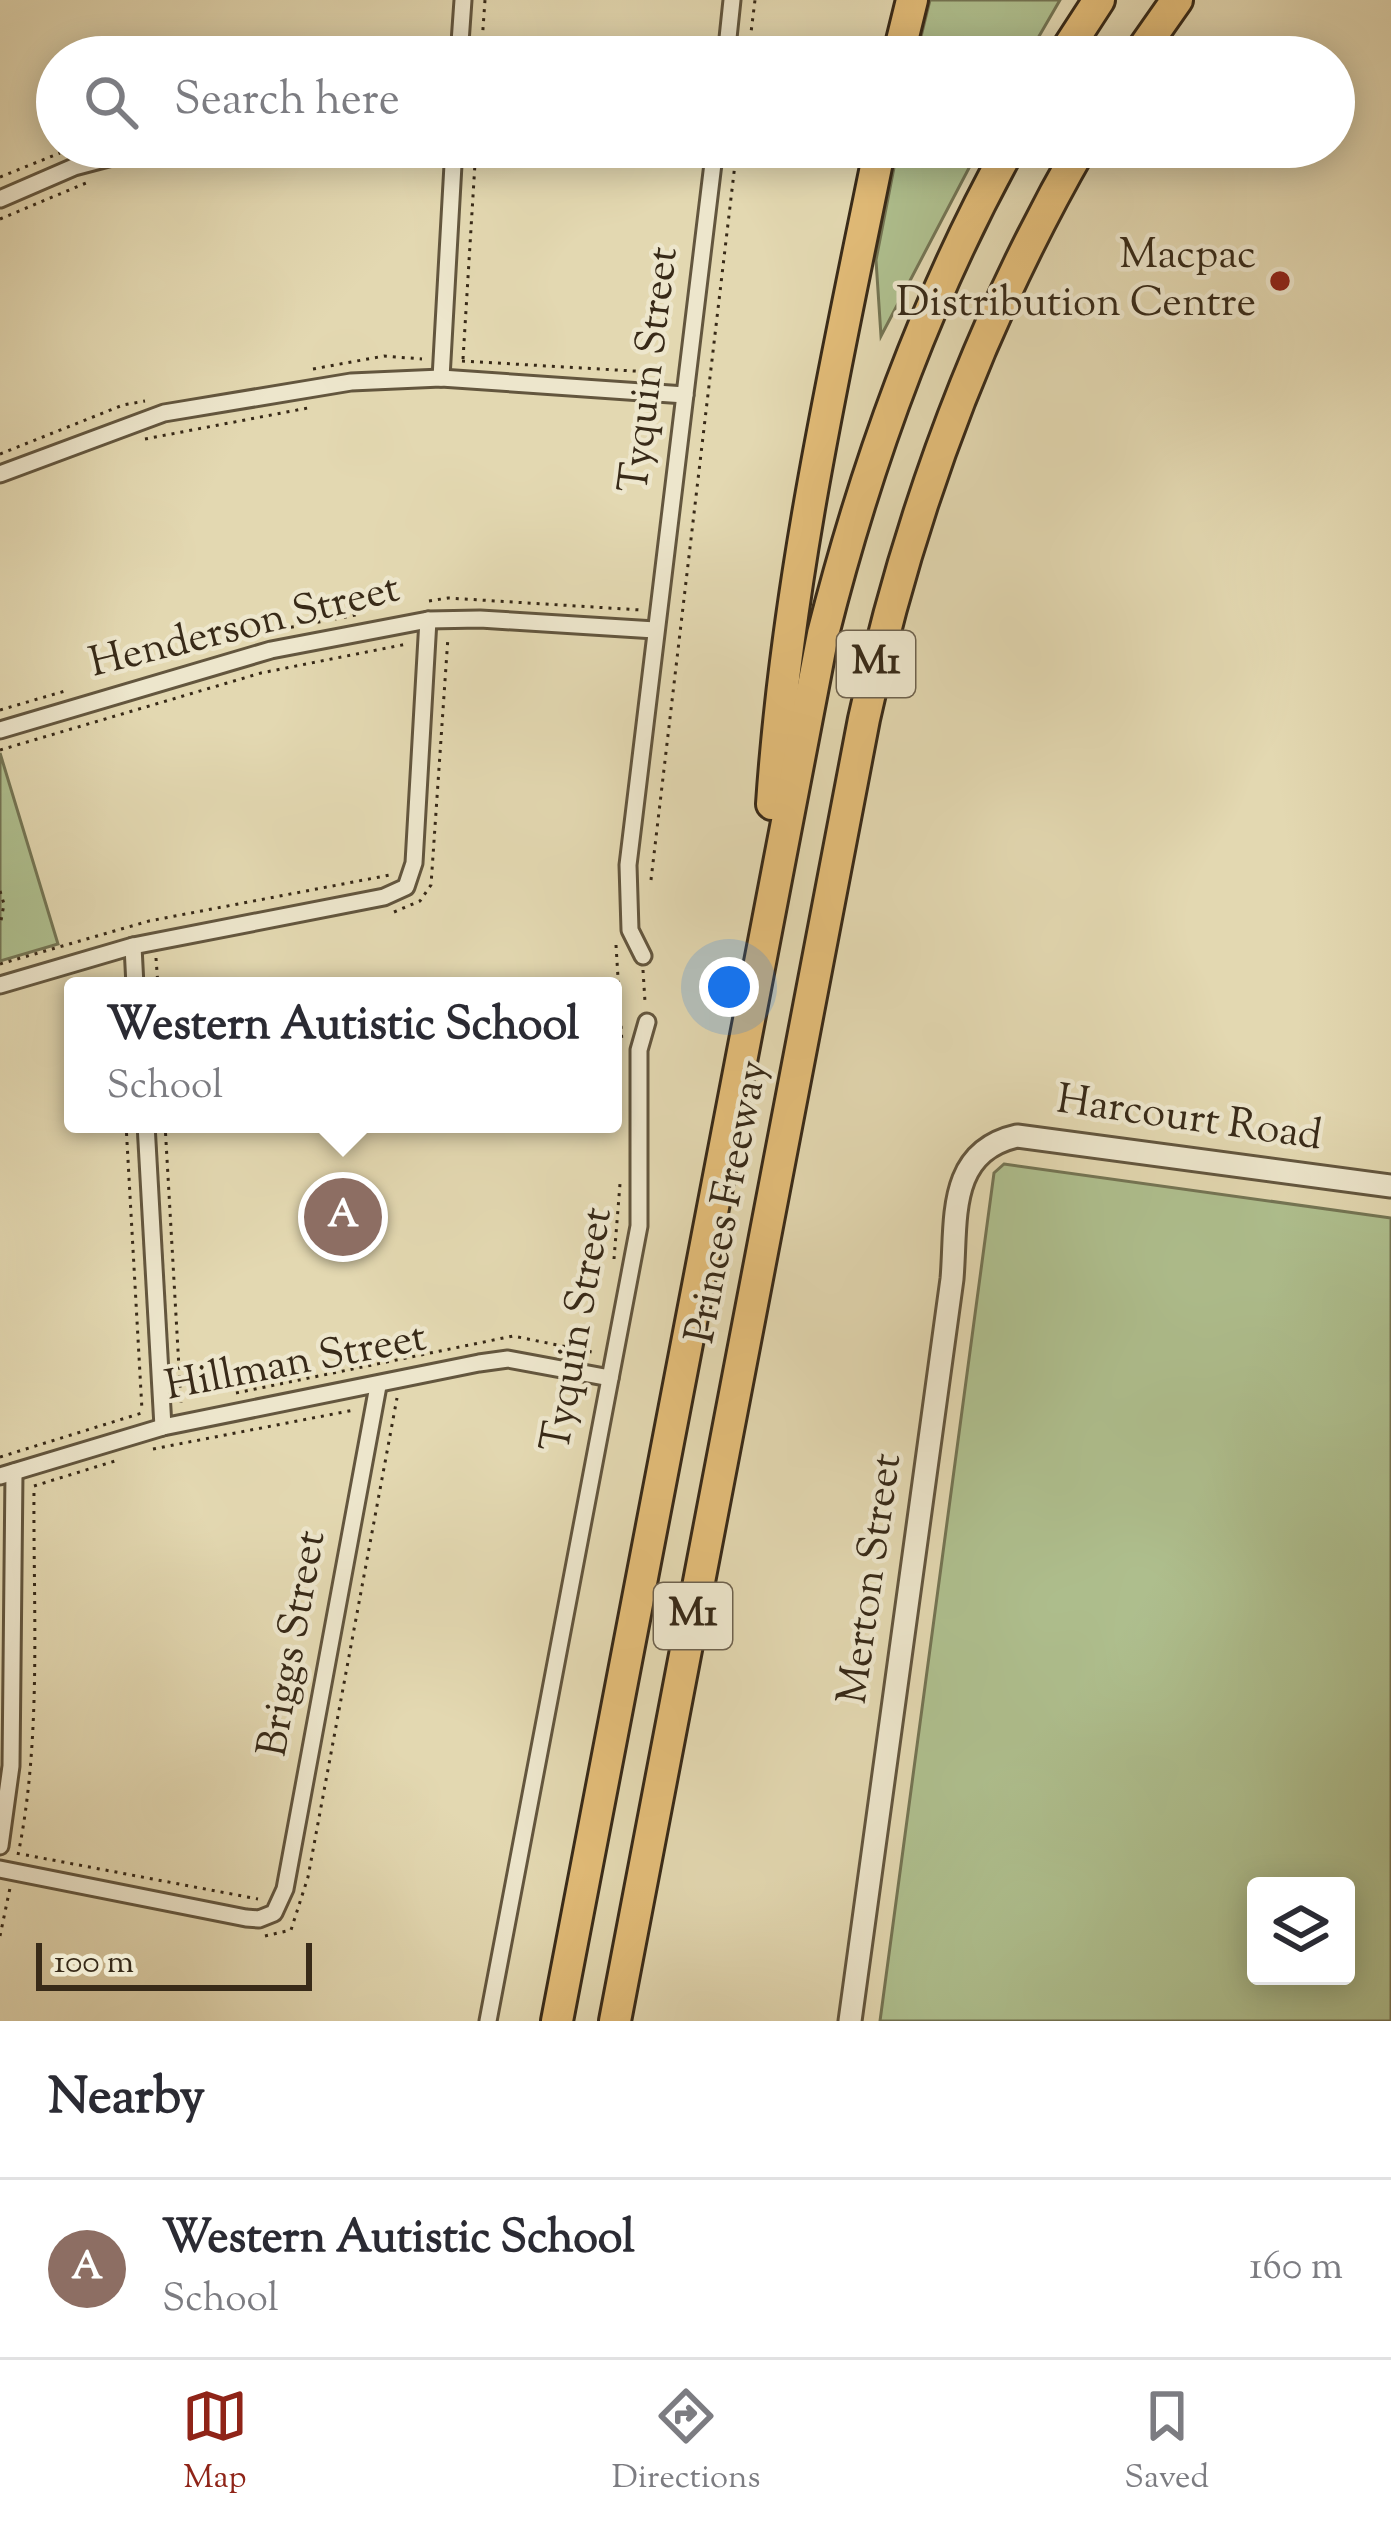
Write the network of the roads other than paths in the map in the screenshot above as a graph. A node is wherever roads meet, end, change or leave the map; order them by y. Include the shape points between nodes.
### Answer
1 (463, 0) edge
2 (733, 0) edge
3 (912, 0) edge
4 (1099, 0) edge
5 (1177, 0) edge
6 (460, 36) edge
7 (729, 36) edge
8 (903, 36) edge
9 (1076, 36) edge
10 (1152, 36) edge
11 (72, 168) edge
12 (453, 168) edge
13 (712, 168) edge
14 (876, 168) edge
15 (999, 168) edge
16 (1070, 168) edge
17 (0, 199) edge
18 (441, 378) junction
19 (685, 395) junction
20 (0, 474) edge
21 (428, 620) junction
22 (655, 631) junction
23 (0, 730) edge
24 (763, 939) junction
25 (133, 946) junction
26 (643, 956) road end
27 (135, 977) edge
28 (0, 985) edge
29 (647, 1022) road end
30 (147, 1133) edge
31 (980, 1152) joint
32 (1391, 1186) edge
33 (610, 1378) junction
34 (376, 1394) junction
35 (163, 1427) junction
36 (7, 1474) edge
37 (0, 1846) edge
38 (0, 1869) edge
39 (488, 2021) edge
40 (557, 2021) edge
41 (615, 2021) edge
42 (850, 2021) edge

1 - 6 street
2 - 7 street
3 - 8 highway
4 - 9 highway
5 - 10 highway
11 - 17 street
12 - 18 street
13 - 19 street, Tyquin Street
14 - 24 highway via 795,588
15 - 24 highway, Princes Freeway / M1 via 947,270 868,475 820,649
16 - 41 highway, Princes Freeway / M1 via 972,366 889,611
18 - 19 street
18 - 20 street via 351,382 164,413
19 - 22 street, Tyquin Street
21 - 22 street, Henderson Street
21 - 23 street, Henderson Street via 271,650
21 - 25 street via 406,887
22 - 26 street, Tyquin Street via 628,865 630,930
24 - 40 highway, Princes Freeway / M1
25 - 27 street
25 - 28 street
29 - 33 street, Tyquin Street via 639,1050 639,1226
30 - 35 street
31 - 32 street, Harcourt Road via 1017,1136
31 - 42 street, Merton Street via 962,1183
33 - 34 street, Hillman Street via 508,1359
33 - 39 street, Tyquin Street
34 - 35 street, Hillman Street
34 - 38 street, Briggs Street via 285,1889 259,1919
35 - 36 street, Hillman Street
36 - 37 street via 11,1766

